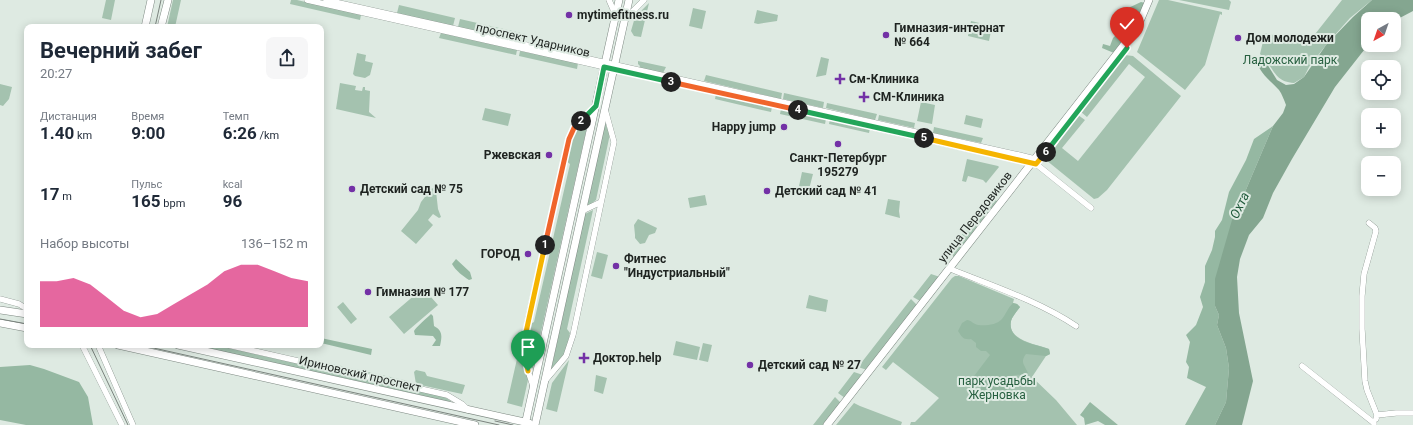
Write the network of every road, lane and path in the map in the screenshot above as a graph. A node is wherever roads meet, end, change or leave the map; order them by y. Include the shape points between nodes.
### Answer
1 (151, 0) edge
2 (168, 0) edge
3 (307, 0) edge
4 (326, 0) edge
5 (609, 0) edge
6 (620, 0) edge
7 (629, 0) edge
8 (644, 0) edge
9 (1150, 0) edge
10 (1154, 0) edge
11 (616, 17) junction
12 (625, 19) junction
13 (146, 24) edge
14 (163, 24) edge
15 (605, 65) junction
16 (614, 67) junction
17 (596, 106) junction
18 (605, 108) junction
19 (1034, 162) junction
20 (601, 202) junction
21 (1091, 208) dead end
22 (582, 211) junction
23 (1369, 223) dead end
24 (953, 270) junction
25 (0, 299) edge
26 (24, 307) edge
27 (0, 310) edge
28 (24, 314) edge
29 (0, 323) edge
30 (1076, 326) dead end
31 (24, 327) edge
32 (84, 348) edge
33 (99, 348) edge
34 (131, 348) edge
35 (191, 348) edge
36 (241, 348) edge
37 (1302, 366) dead end
38 (544, 382) junction
39 (533, 386) junction
40 (468, 410) junction
41 (1413, 413) edge
42 (1377, 415) junction
43 (525, 424) edge
44 (1374, 424) edge
45 (122, 425) edge
46 (133, 425) edge
47 (476, 425) edge
48 (535, 425) edge
49 (827, 425) edge
50 (832, 425) edge

1 - 13 main road
2 - 14 main road
3 - 15 street, проспект Ударников
4 - 15 street, проспект Ударников
5 - 11 street
6 - 11 main road
7 - 12 main road
8 - 12 street
9 - 19 main road, улица Передовиков via 1134,31
10 - 19 main road, улица Передовиков via 1134,38
11 - 15 main road
12 - 16 main road
15 - 16 street, проспект Ударников
15 - 17 main road
16 - 18 main road
16 - 19 street, проспект Ударников
17 - 39 main road
17 - 39 street via 571,133 560,177 523,346
18 - 20 street via 614,142
18 - 22 main road
19 - 21 street, проспект Ударников
19 - 24 main road, улица Передовиков
19 - 49 main road, улица Передовиков
20 - 22 street
20 - 38 street via 569,352
22 - 38 main road
23 - 42 street via 1376,232 1364,278 1362,329 1365,381
24 - 30 street via 1040,305
24 - 50 main road, улица Передовиков
25 - 26 street
27 - 28 main road
29 - 31 main road
32 - 45 street
33 - 46 street
34 - 47 main road, Ириновский проспект
35 - 40 main road, Ириновский проспект
36 - 40 street via 448,395
37 - 44 street
38 - 48 main road
39 - 43 main road
40 - 43 main road, Ириновский проспект
41 - 42 street
42 - 44 street
43 - 48 main road, Ириновский проспект

